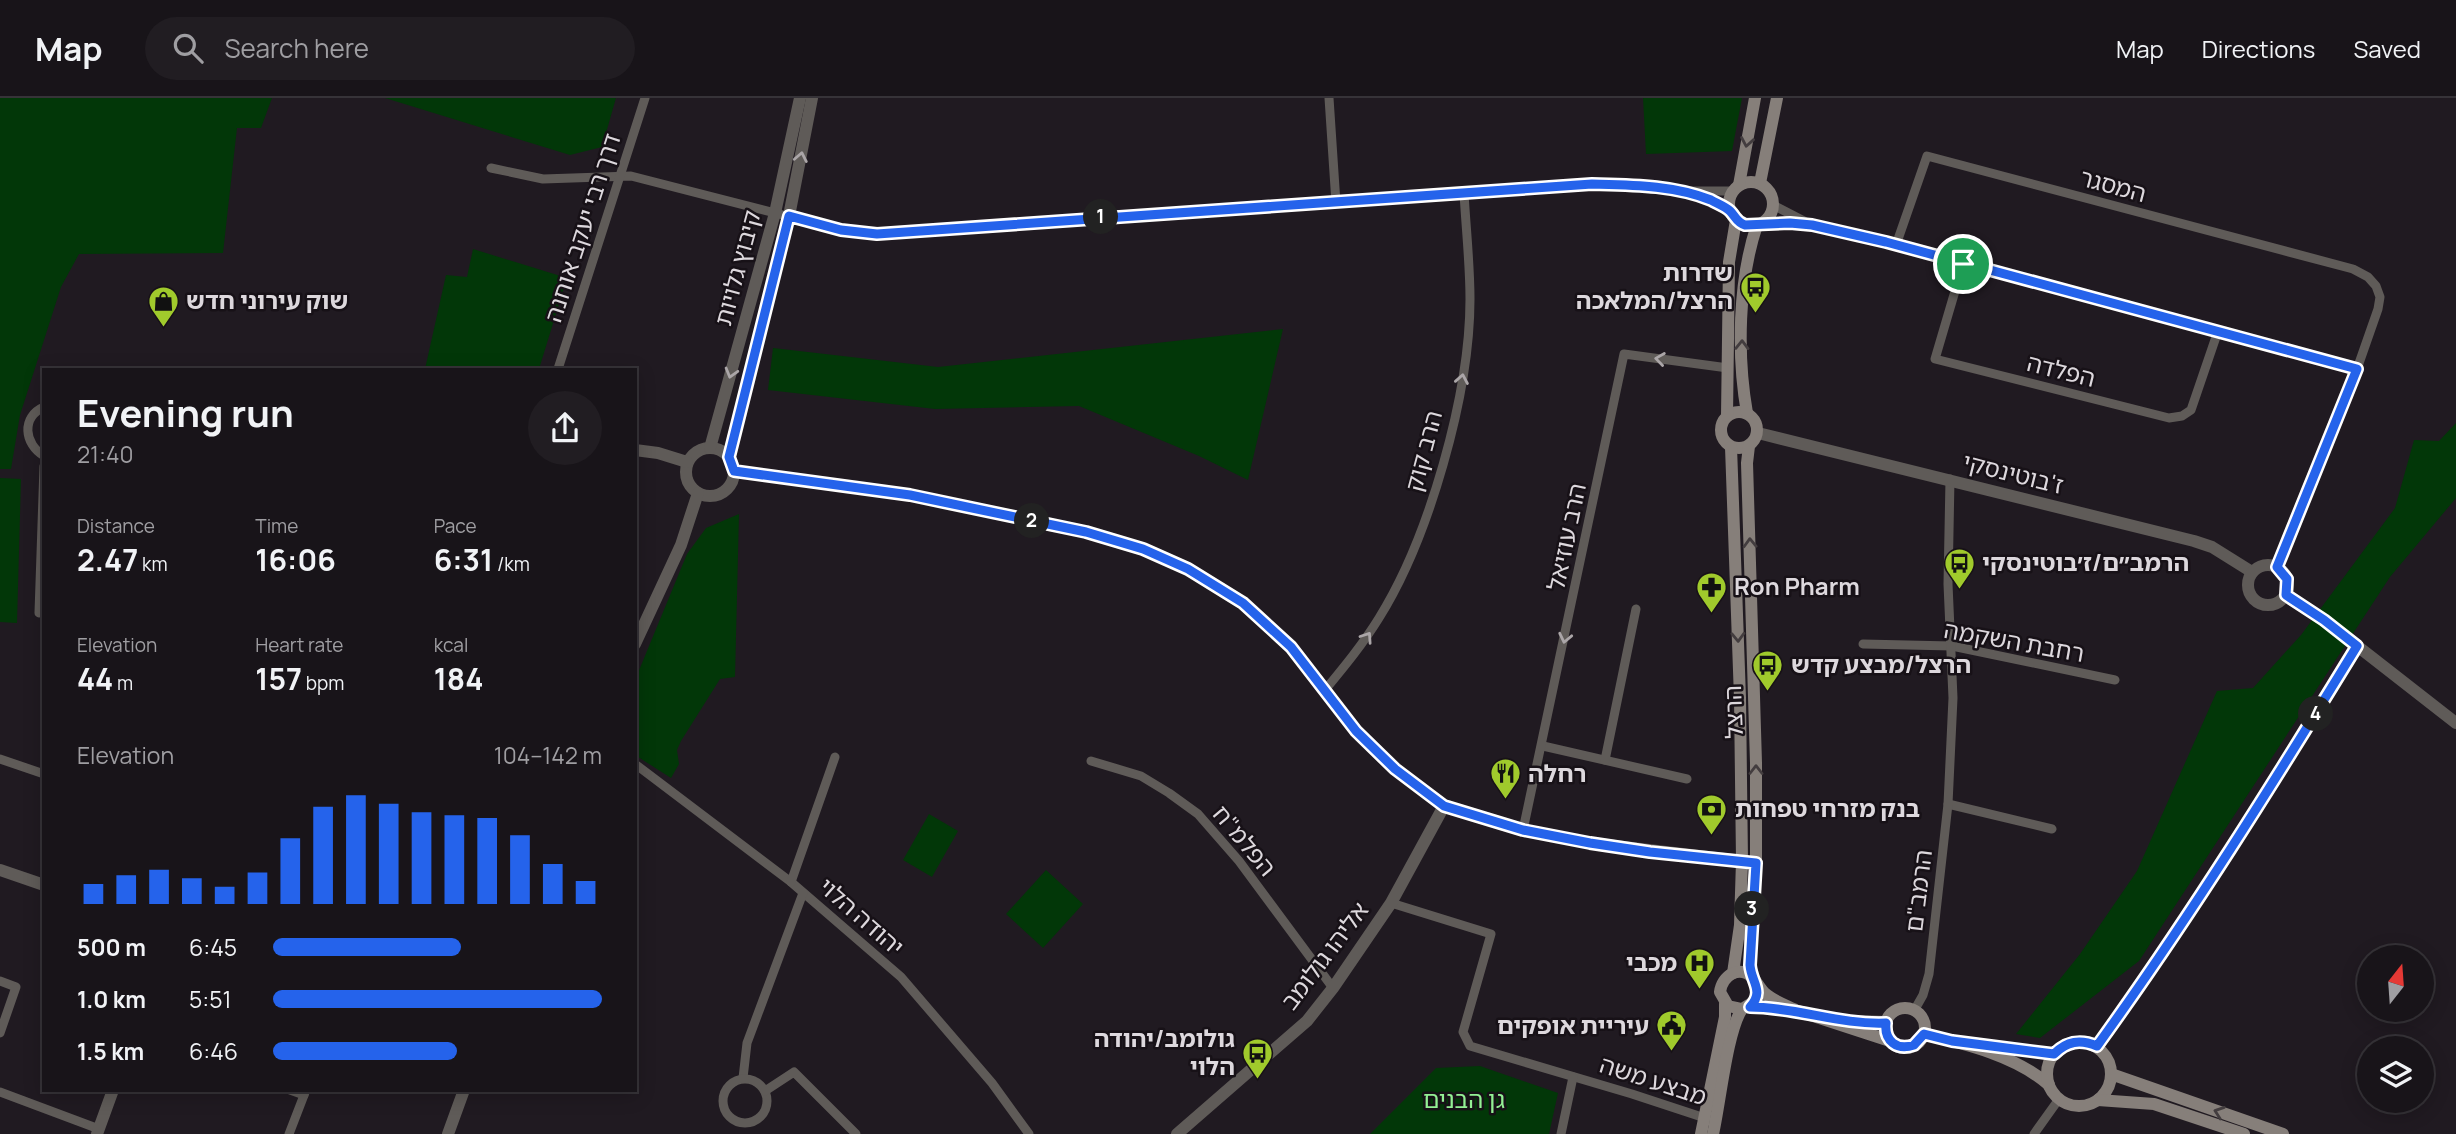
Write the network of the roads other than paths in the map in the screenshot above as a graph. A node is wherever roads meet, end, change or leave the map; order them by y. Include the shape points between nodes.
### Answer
1 (645, 98) edge
2 (800, 98) edge
3 (813, 98) edge
4 (1329, 98) edge
5 (1755, 98) edge
6 (1777, 98) edge
7 (491, 168) dead end
8 (621, 176) junction
9 (1760, 183) junction
10 (1736, 188) junction
11 (1678, 191) junction
12 (1464, 193) junction
13 (1336, 203) junction
14 (1773, 205) junction
15 (775, 213) junction
16 (789, 216) junction
17 (1733, 216) junction
18 (1759, 224) junction
19 (1812, 225) junction
20 (1896, 245) junction
21 (1963, 264) junction
22 (2218, 331) junction
23 (558, 368) edge
24 (1728, 368) junction
25 (2357, 369) junction
26 (42, 408) edge
27 (1747, 413) junction
28 (1727, 416) junction
29 (1758, 433) junction
30 (1749, 446) junction
31 (1731, 447) junction
32 (710, 448) junction
33 (637, 450) edge
34 (42, 454) edge
35 (729, 457) junction
36 (687, 462) junction
37 (734, 471) junction
38 (1950, 479) junction
39 (698, 493) junction
40 (42, 525) edge
41 (2277, 567) junction
42 (2252, 572) junction
43 (2286, 595) junction
44 (1636, 609) dead end
45 (39, 613) dead end
46 (637, 640) edge
47 (1863, 644) dead end
48 (1952, 646) junction
49 (2357, 646) junction
50 (2115, 680) dead end
51 (1325, 690) junction
52 (2456, 723) edge
53 (1543, 746) junction
54 (835, 757) dead end
55 (0, 759) edge
56 (1605, 760) junction
57 (1091, 761) dead end
58 (637, 766) edge
59 (42, 773) edge
60 (1687, 779) dead end
61 (1948, 804) junction
62 (1444, 806) junction
63 (1523, 830) junction
64 (2052, 830) dead end
65 (1742, 861) junction
66 (1756, 863) junction
67 (0, 870) edge
68 (791, 881) junction
69 (42, 884) edge
70 (803, 893) junction
71 (1391, 903) junction
72 (1733, 973) junction
73 (0, 981) edge
74 (1754, 981) junction
75 (1334, 988) junction
76 (1725, 1004) junction
77 (1746, 1008) junction
78 (1798, 1010) junction
79 (1914, 1011) junction
80 (1823, 1017) junction
81 (1886, 1023) junction
82 (0, 1033) edge
83 (1924, 1034) junction
84 (1890, 1041) junction
85 (1952, 1041) junction
86 (2097, 1046) junction
87 (2054, 1054) junction
88 (2111, 1074) junction
89 (1573, 1077) junction
90 (743, 1078) junction
91 (2049, 1085) junction
92 (765, 1091) junction
93 (0, 1092) edge
94 (112, 1092) edge
95 (463, 1092) edge
96 (305, 1093) edge
97 (2059, 1099) junction
98 (2098, 1100) junction
99 (748, 1123) junction
100 (1711, 1125) edge
101 (98, 1132) edge
102 (289, 1134) edge
103 (448, 1134) edge
104 (747, 1134) edge
105 (856, 1134) edge
106 (1029, 1134) edge
107 (1177, 1134) edge
108 (1561, 1134) edge
109 (1701, 1134) edge
110 (2034, 1134) edge
111 (2244, 1134) edge
112 (2283, 1134) edge

1 - 8 street, דרך רבי יעקב אוחנה
2 - 15 street, קיבוץ גלויות
16 -> 3 street, קיבוץ גלויות
4 - 13 street
5 -> 10 main road
6 - 9 main road
7 - 8 street via 543,179
8 - 15 street
8 - 23 street, דרך רבי יעקב אוחנה
9 - 10 main road via 1749,181
9 - 14 main road via 1770,192
10 - 11 street
10 - 17 main road via 1729,204
11 - 12 street via 1592,184
11 - 17 street via 1710,200
12 - 13 street
51 -> 12 street, הרב קוק via 1380,617 1436,487 1468,335
13 - 16 street via 877,234
14 - 18 main road
14 - 19 street
15 - 16 street
15 -> 32 street, קיבוץ גלויות
16 - 35 street, קיבוץ גלויות
17 - 18 main road via 1745,225
17 - 24 main road
18 - 19 street
27 -> 18 main road via 1742,370 1743,296 1745,266
19 - 20 street
20 - 21 street
20 - 25 street, המסגר via 1927,156 2353,269 2368,277 2379,297
21 - 22 street
21 - 22 street, הפלדה via 1935,359 2169,418 2191,410
22 - 25 street
24 - 28 main road
24 -> 53 street, הרב עוזיאל via 1625,354
25 - 41 street
26 - 34 street via 32,416 27,432 32,446
27 - 28 main road via 1736,411
27 - 29 main road via 1757,423
28 - 31 main road via 1721,433
29 - 30 main road
29 - 38 street, ז'בוטינסקי
30 - 31 main road
66 -> 30 main road, הרצל
31 -> 65 main road, הרצל
32 - 35 street
32 - 36 street
33 - 36 street
35 - 37 street
36 - 39 street via 686,476
37 - 39 street via 725,491 712,496
37 - 51 street via 910,495 1086,532 1143,549 1188,569 1243,603 1291,647
38 - 42 street, ז'בוטינסקי via 2194,541
38 - 48 street, הרמב"ם
39 - 46 street via 681,545
40 - 45 street
41 - 42 street via 2261,566
41 - 43 street via 2287,579
42 - 43 street via 2247,585 2257,603 2276,604
43 - 49 street
44 - 56 street
47 - 48 street, רחבת השקמה
48 - 50 street, רחבת השקמה
48 - 61 street, הרמב"ם
49 - 52 street
49 - 86 street via 2157,963
51 - 62 street via 1356,731 1395,769
53 - 56 street
53 - 63 street, הרב עוזיאל
54 - 68 street
55 - 59 street
56 - 60 street
57 - 75 street, הפלמ"ח via 1141,776 1198,814
58 - 68 street, יהודה הלוי
61 - 64 street
61 - 79 street, הרמב"ם via 1928,974
62 - 63 street
62 - 71 street, אליהו גולומב
63 - 65 street via 1650,852
65 - 66 street
65 - 72 main road, הרצל
66 - 74 main road, הרצל via 1751,925
67 - 69 street
68 - 70 street, יהודה הלוי
70 - 90 street via 747,1043
70 - 106 street, יהודה הלוי via 901,977 992,1083
71 - 75 street, אליהו גולומב
71 - 89 street, מבצע משה via 1492,934 1463,1032 1470,1046
72 - 74 main road via 1742,972
72 - 76 main road via 1721,986
73 - 82 street via 16,987
74 - 77 main road via 1758,995
74 - 78 main road via 1771,999
75 - 107 street, אליהו גולומב via 1307,1021
76 - 77 main road
76 - 100 main road
77 - 78 main road
77 - 100 main road via 1735,1023
78 - 80 main road
79 - 81 main road via 1899,1009
79 - 83 main road via 1922,1019
80 - 81 main road
80 - 84 main road
81 - 84 main road
83 - 84 main road via 1910,1047
83 - 85 main road
85 - 87 main road
85 - 91 main road via 2017,1064
86 - 87 main road via 2079,1041
86 - 88 main road via 2109,1062
87 - 91 main road via 2048,1064
88 - 98 main road via 2106,1092
112 -> 88 main road
89 - 100 street, מבצע משה
89 - 108 street
90 - 92 street via 758,1082
90 - 99 street via 729,1084 722,1103 728,1116
91 - 97 main road
92 - 99 street via 765,1110
92 - 105 street via 794,1072
93 - 101 street
94 - 101 street
95 - 103 street
96 - 102 street
97 - 98 main road via 2077,1106
97 - 110 street
98 - 111 main road via 2154,1104
99 - 104 street
100 - 109 main road

